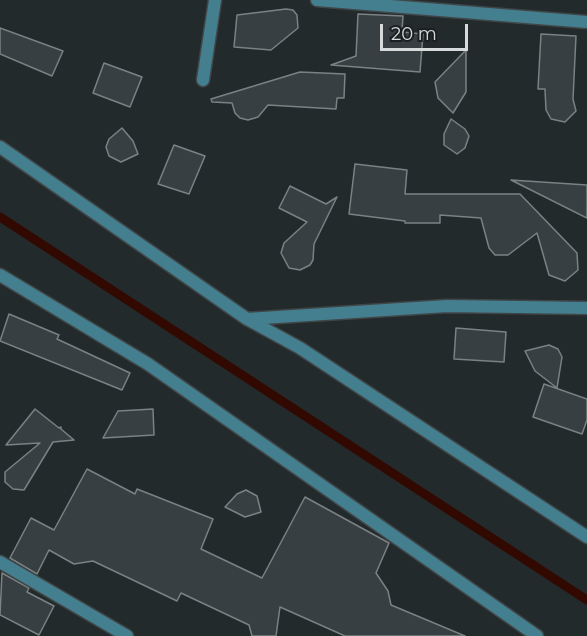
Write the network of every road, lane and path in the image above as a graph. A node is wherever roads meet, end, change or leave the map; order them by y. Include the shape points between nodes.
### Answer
1 (215, 0) edge
2 (317, 0) edge
3 (587, 22) edge
4 (203, 80) dead end
5 (0, 147) edge
6 (0, 275) edge
7 (587, 308) edge
8 (247, 319) junction
9 (587, 537) edge
10 (0, 562) edge
11 (127, 636) edge
12 (537, 636) edge

1 - 4 street
2 - 3 street
5 - 8 street
6 - 12 street via 148,364
7 - 8 street via 447,306
8 - 9 street via 300,348
10 - 11 street

